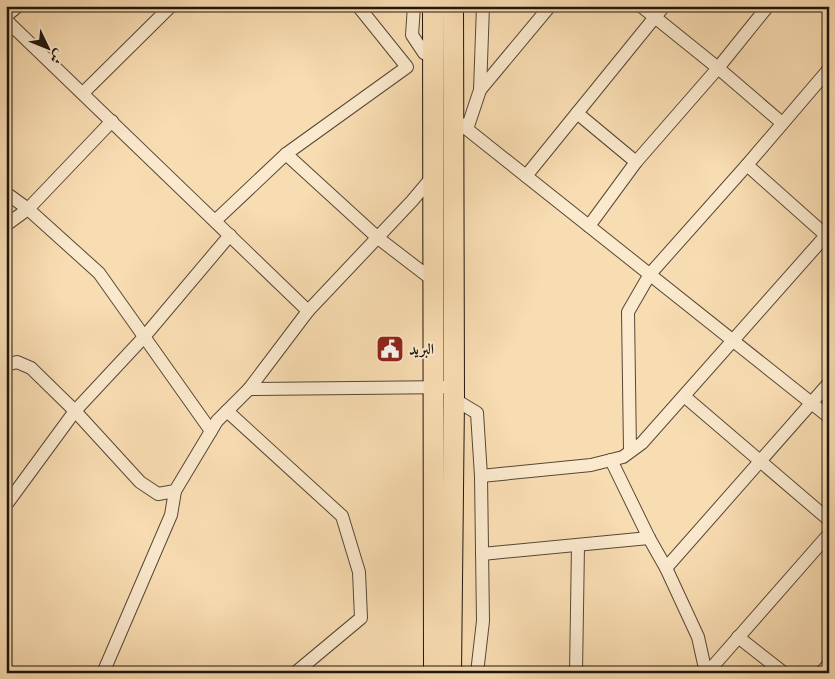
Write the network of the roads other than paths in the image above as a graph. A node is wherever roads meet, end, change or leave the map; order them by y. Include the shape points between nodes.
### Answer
1 (18, 6) edge
2 (171, 6) edge
3 (358, 6) edge
4 (414, 6) edge
5 (433, 6) edge
6 (453, 6) edge
7 (483, 6) edge
8 (550, 6) edge
9 (640, 6) edge
10 (664, 6) edge
11 (768, 6) edge
12 (6, 16) edge
13 (655, 18) junction
14 (6, 20) edge
15 (428, 55) junction
16 (407, 67) junction
17 (718, 68) junction
18 (829, 69) edge
19 (480, 90) junction
20 (83, 94) junction
21 (577, 113) junction
22 (112, 121) junction
23 (460, 123) junction
24 (782, 123) junction
25 (286, 154) junction
26 (636, 162) junction
27 (747, 165) junction
28 (433, 175) junction
29 (526, 176) junction
30 (6, 193) edge
31 (28, 209) junction
32 (215, 221) junction
33 (6, 225) edge
34 (589, 226) junction
35 (828, 235) edge
36 (230, 236) junction
37 (378, 238) junction
38 (650, 274) junction
39 (434, 281) junction
40 (308, 311) junction
41 (144, 337) junction
42 (733, 341) junction
43 (6, 365) edge
44 (829, 383) edge
45 (434, 387) junction
46 (249, 389) junction
47 (454, 393) junction
48 (684, 396) junction
49 (811, 403) junction
50 (75, 411) junction
51 (227, 411) junction
52 (829, 417) edge
53 (211, 431) junction
54 (630, 451) junction
55 (611, 460) junction
56 (760, 462) junction
57 (481, 476) junction
58 (175, 491) junction
59 (6, 505) edge
60 (829, 520) edge
61 (829, 534) edge
62 (649, 538) junction
63 (578, 545) junction
64 (482, 554) junction
65 (666, 568) junction
66 (738, 637) junction
67 (829, 664) edge
68 (103, 673) edge
69 (295, 673) edge
70 (434, 673) edge
71 (451, 673) edge
72 (477, 673) edge
73 (576, 673) edge
74 (706, 673) edge
75 (784, 673) edge
76 (821, 673) edge

1 - 12 street
2 - 20 street
3 - 16 street
4 - 15 street via 412,35
5 - 15 main road
6 - 23 main road
7 - 19 street
8 - 19 street
9 - 13 street
10 - 13 street
11 - 17 street
13 - 17 street
13 - 21 street
14 - 20 street
15 - 16 street
15 - 28 main road
16 - 25 street
17 - 24 street
17 - 26 street
18 - 24 street
19 - 23 street
20 - 22 street
21 - 26 street
21 - 29 street
22 - 31 street
22 - 32 street
23 - 29 street
23 - 47 main road
24 - 27 street
25 - 32 street
25 - 37 street
26 - 34 street
27 - 35 street
27 - 38 street
28 - 37 street
28 - 39 main road
29 - 34 street
30 - 31 street
31 - 33 street
31 - 41 street via 98,273
32 - 36 street
34 - 38 street
35 - 42 street
36 - 40 street
36 - 41 street
37 - 39 street
37 - 40 street
38 - 42 street
38 - 54 street via 628,312
39 - 45 main road
40 - 46 street
41 - 50 street
41 - 53 street
42 - 48 street
42 - 49 street
43 - 50 street via 17,362 31,368
44 - 49 street
45 - 46 street
45 - 47 street
45 - 70 main road
46 - 51 street
47 - 57 street via 477,413
47 - 71 main road
48 - 54 street via 642,443
48 - 56 street
49 - 52 street
49 - 56 street
50 - 58 street via 140,482 158,494
50 - 59 street
51 - 53 street
51 - 69 street via 342,516 359,572 361,618
53 - 58 street
54 - 55 street
55 - 57 street via 591,465
55 - 62 street
56 - 60 street
56 - 65 street
57 - 64 street
58 - 68 street via 171,515
61 - 66 street
62 - 63 street
62 - 65 street
63 - 64 street
63 - 73 street
64 - 72 street via 483,622
65 - 74 street via 698,637
66 - 74 street
66 - 75 street
67 - 76 street

